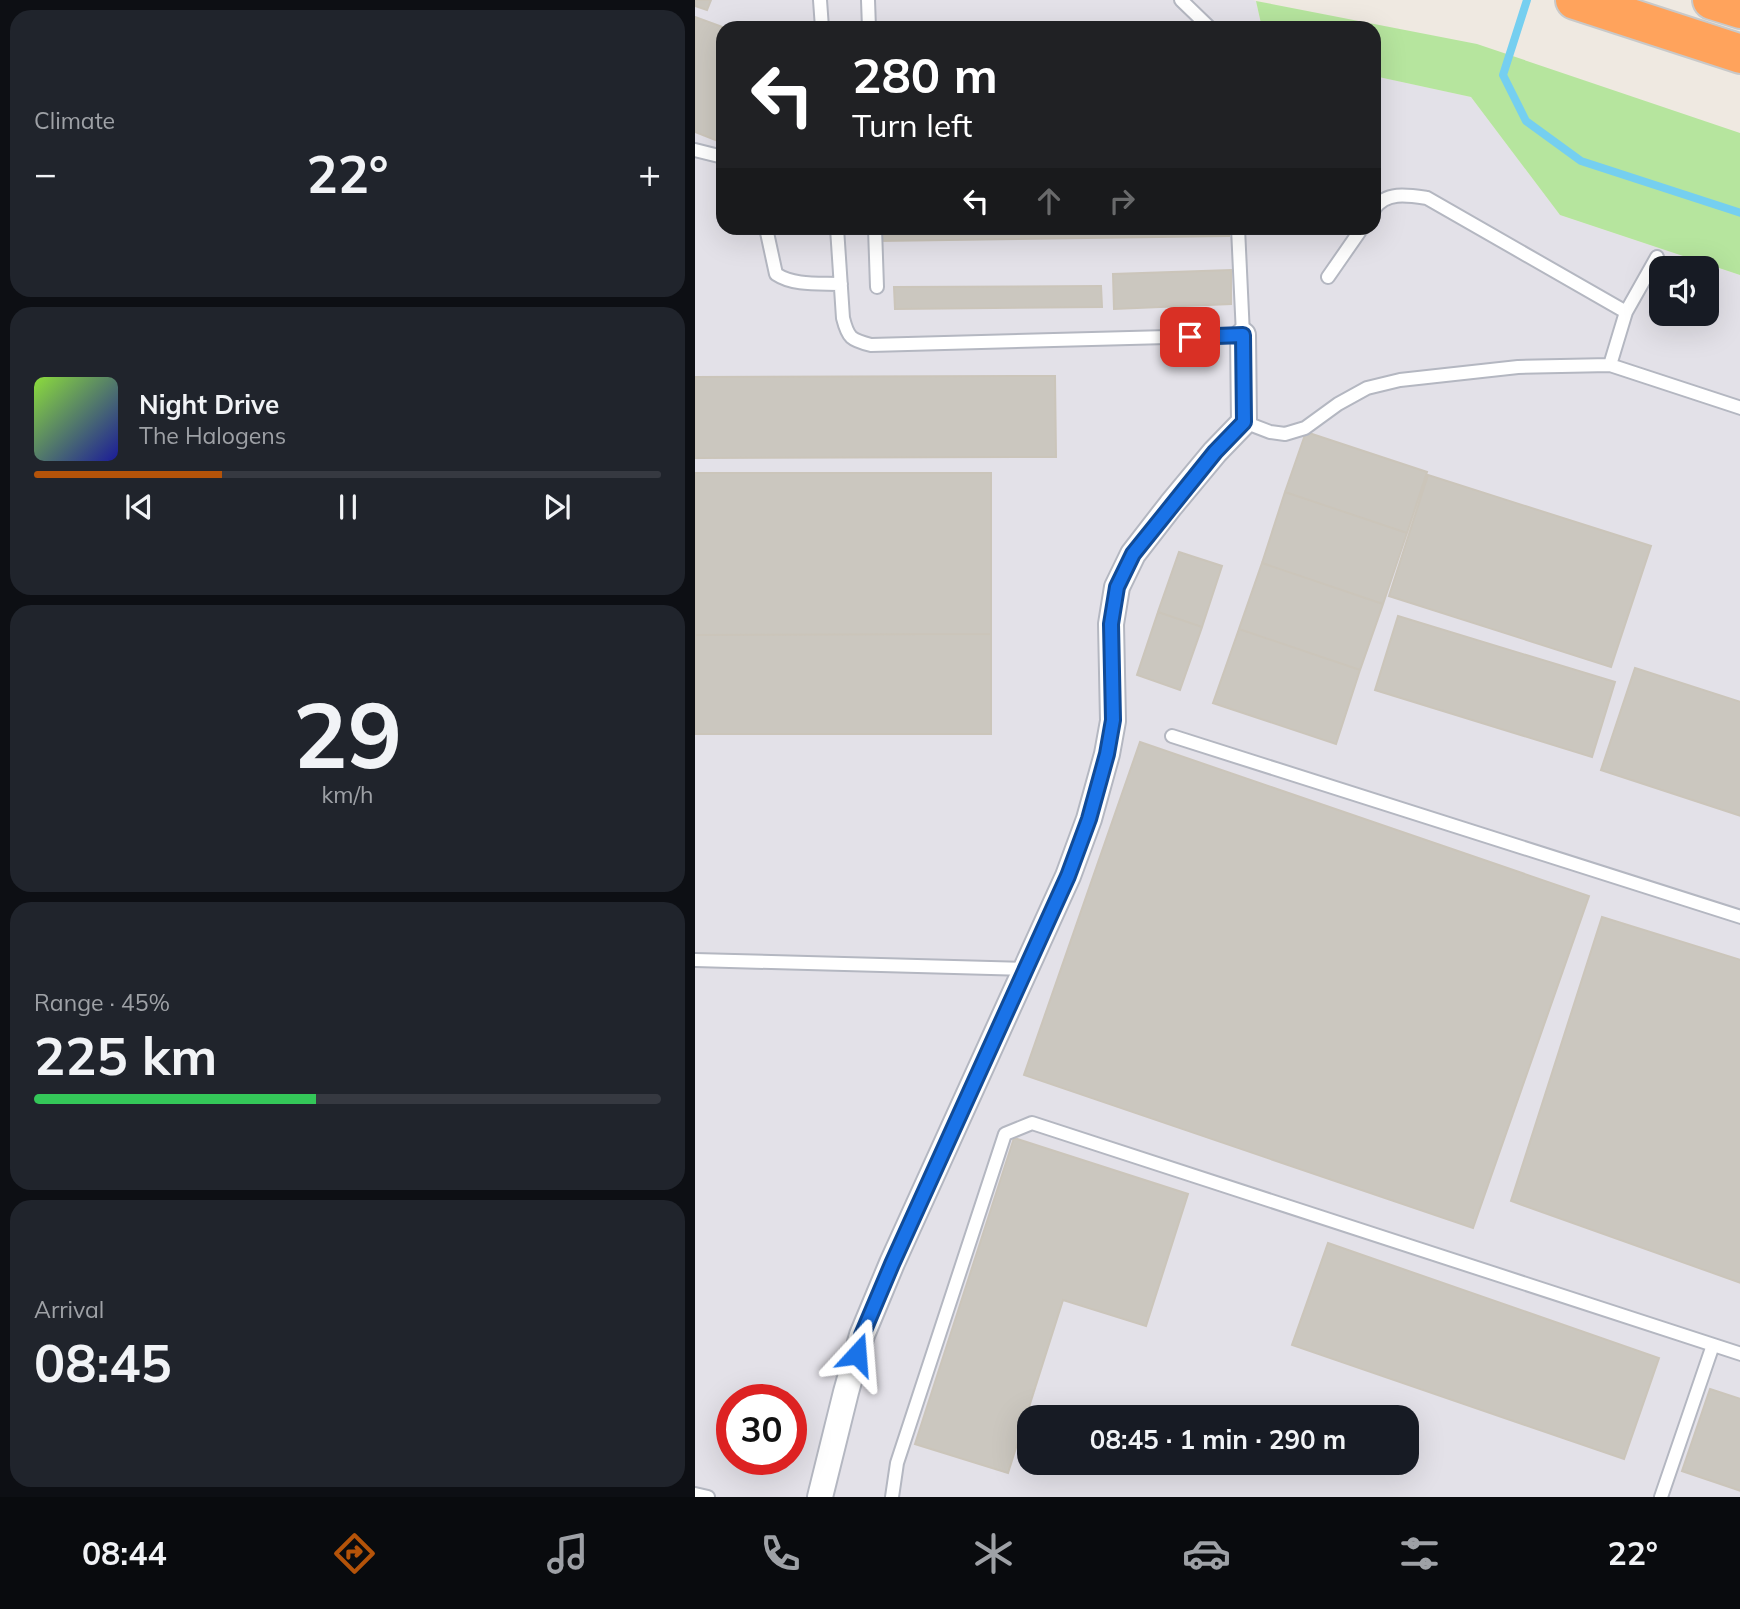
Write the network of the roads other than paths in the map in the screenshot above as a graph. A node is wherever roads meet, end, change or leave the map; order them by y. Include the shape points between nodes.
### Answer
1 (820, 0) edge
2 (868, 0) edge
3 (1181, 0) edge
4 (1646, 0) edge
5 (1712, 0) edge
6 (1591, 5) edge
7 (1740, 9) edge
8 (822, 21) edge
9 (869, 21) edge
10 (1203, 21) edge
11 (1740, 32) edge
12 (1740, 54) edge
13 (695, 150) edge
14 (716, 155) edge
15 (1381, 200) edge
16 (768, 235) edge
17 (838, 235) edge
18 (875, 235) edge
19 (1238, 235) edge
20 (1357, 235) edge
21 (1649, 272) edge
22 (1328, 277) dead end
23 (841, 284) junction
24 (877, 287) dead end
25 (1627, 312) junction
26 (1243, 335) junction
27 (1610, 365) junction
28 (1740, 408) edge
29 (1244, 422) junction
30 (1172, 736) dead end
31 (1740, 917) edge
32 (695, 960) edge
33 (1026, 969) junction
34 (1713, 1345) junction
35 (1740, 1354) edge
36 (695, 1494) edge
37 (708, 1497) edge
38 (820, 1497) edge
39 (892, 1497) edge
40 (1661, 1497) edge

1 - 8 lane
2 - 9 lane
3 - 10 lane
4 - 11 highway
5 - 7 highway
6 - 12 highway
13 - 14 lane
15 - 25 lane via 1409,195 1427,198
16 - 23 lane via 777,274 793,281
17 - 23 lane
18 - 24 lane
19 - 26 lane
20 - 22 lane
21 - 25 lane
23 - 26 lane via 846,330 854,341 871,345
25 - 27 lane
26 - 29 street
27 - 28 lane
27 - 29 lane via 1518,367 1400,380 1367,388 1305,428 1285,434
29 - 33 street via 1133,554 1117,587 1111,624 1113,720 1107,754 1068,876
30 - 31 lane
32 - 33 lane
33 - 38 street via 862,1335
34 - 35 lane
34 - 39 lane via 1032,1123 1005,1134 897,1463
34 - 40 lane
36 - 37 lane

